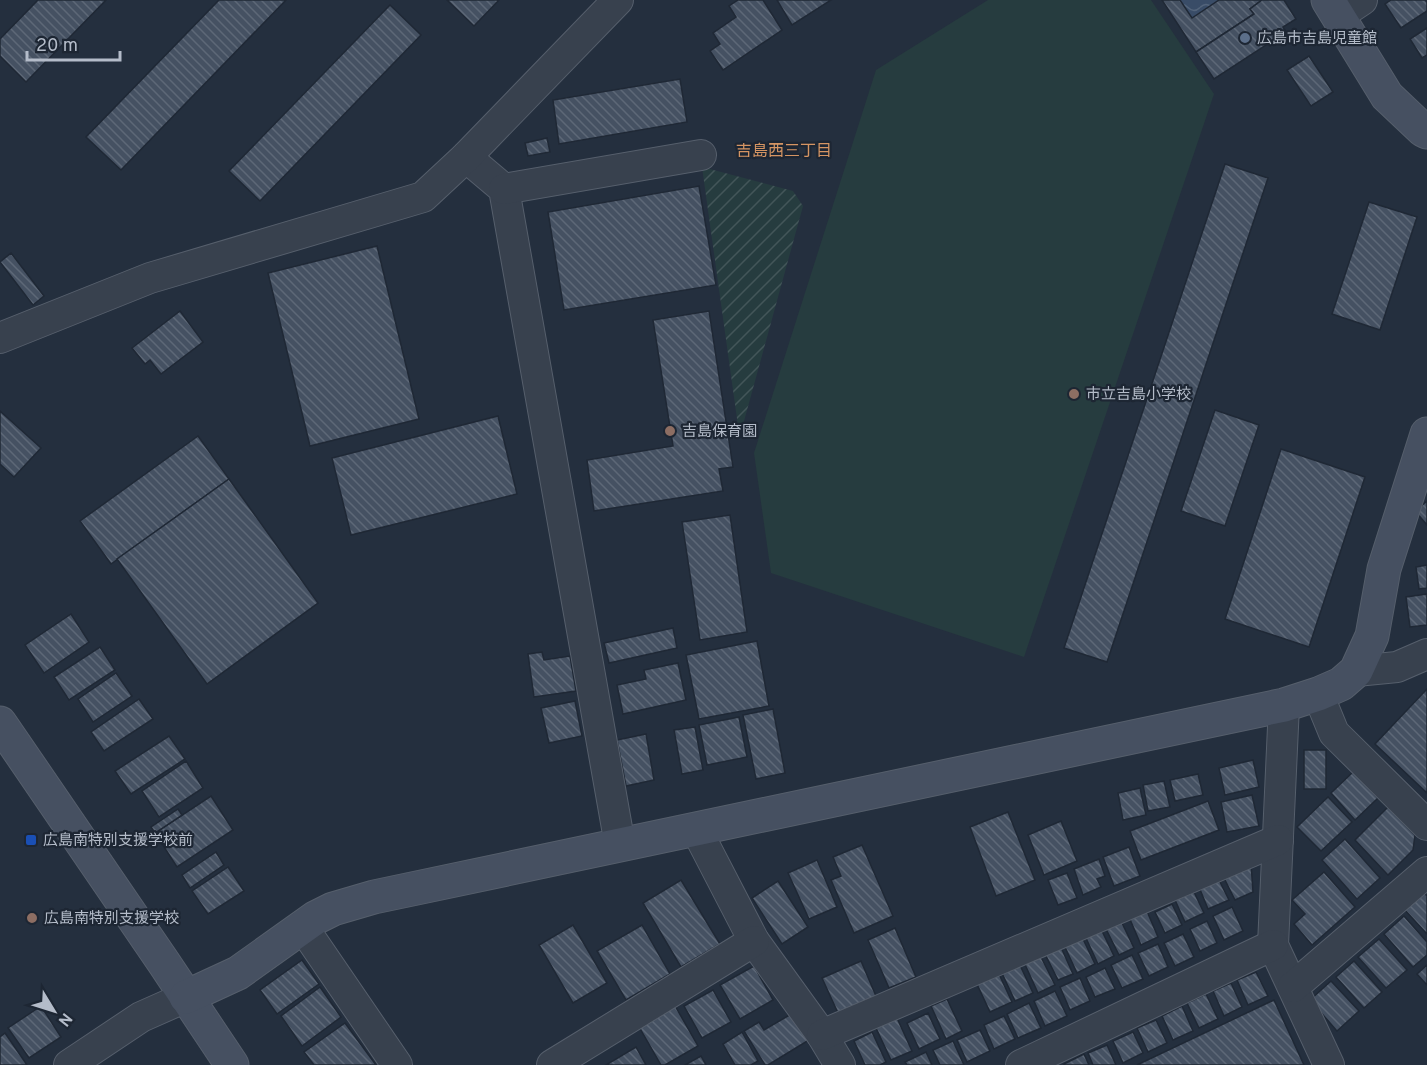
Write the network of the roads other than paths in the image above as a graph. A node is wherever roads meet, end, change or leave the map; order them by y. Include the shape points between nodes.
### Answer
1 (618, 0) edge
2 (1343, 5) edge
3 (1427, 132) edge
4 (701, 155) dead end
5 (466, 157) junction
6 (504, 189) junction
7 (0, 338) edge
8 (1427, 434) edge
9 (1427, 654) edge
10 (1356, 671) junction
11 (1318, 694) junction
12 (1284, 705) junction
13 (0, 723) edge
14 (1427, 825) edge
15 (696, 829) junction
16 (1278, 840) junction
17 (620, 845) junction
18 (1427, 872) edge
19 (303, 927) junction
20 (754, 941) junction
21 (1273, 945) junction
22 (1293, 987) junction
23 (186, 997) junction
24 (829, 1055) edge
25 (69, 1065) edge
26 (232, 1065) edge
27 (397, 1065) edge
28 (552, 1065) edge
29 (1021, 1065) edge
30 (1329, 1065) edge

1 - 5 street
2 - 3 street via 1387,96
4 - 6 street
5 - 6 street
5 - 7 street via 423,197 150,278
6 - 17 street
8 - 10 street via 1384,569 1372,636
9 - 10 street via 1396,667
10 - 11 street via 1341,684
11 - 12 street
11 - 14 street via 1334,733
12 - 15 street
12 - 16 street
13 - 23 street
15 - 17 street
15 - 20 street
16 - 21 street
16 - 24 street
17 - 19 street via 374,897 333,909
18 - 22 street
19 - 23 street via 238,973
19 - 27 street
20 - 24 street
20 - 28 street
21 - 22 street
21 - 29 street
22 - 30 street
23 - 25 street via 141,1017
23 - 26 street

